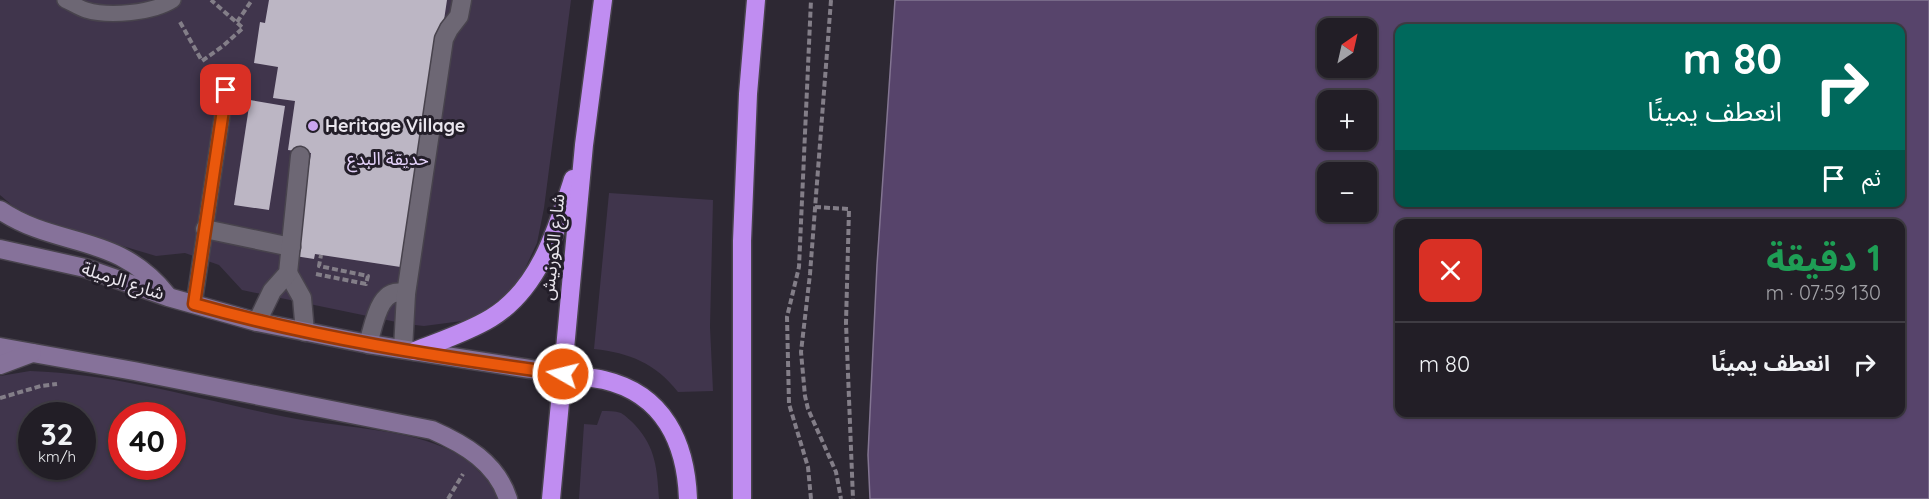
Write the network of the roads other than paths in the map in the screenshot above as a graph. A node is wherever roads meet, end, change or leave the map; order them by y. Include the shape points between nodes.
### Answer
1 (65, 0) edge
2 (462, 0) edge
3 (603, 0) edge
4 (756, 0) edge
5 (171, 1) edge
6 (226, 90) dead end
7 (584, 145) junction
8 (300, 156) dead end
9 (0, 210) edge
10 (205, 229) junction
11 (291, 248) junction
12 (0, 249) edge
13 (289, 271) junction
14 (406, 294) junction
15 (168, 297) junction
16 (194, 304) junction
17 (257, 322) junction
18 (304, 332) junction
19 (368, 344) junction
20 (0, 348) edge
21 (409, 350) junction
22 (34, 352) junction
23 (0, 365) edge
24 (563, 374) junction
25 (508, 499) edge
26 (551, 499) edge
27 (688, 499) edge
28 (742, 499) edge

1 - 5 lane via 87,10 117,14
2 - 14 street via 459,16 444,39
3 - 7 highway, شارع الكورنيش
4 - 28 highway via 742,241
6 - 10 lane
7 - 21 highway via 556,232 536,271 514,300 489,320
7 - 24 highway, شارع الكورنيش
8 - 11 street
9 - 15 street via 36,227 120,255 154,279
10 - 11 street
10 - 16 lane
11 - 13 street
12 - 15 street, شارع الرميلة via 85,268
13 - 17 street via 272,291
13 - 18 street via 302,298
14 - 19 street via 392,292 384,298
14 - 21 street
15 - 16 street, شارع الرميلة
16 - 17 street, شارع الرميلة
17 - 18 street, شارع الرميلة
18 - 19 street, شارع الرميلة
19 - 21 street, شارع الرميلة
20 - 22 street
21 - 24 street, شارع الرميلة
22 - 23 street
22 - 25 street via 432,430 479,456 493,471
24 - 26 highway, شارع الكورنيش
24 - 27 highway via 624,387 657,410 669,425 685,462

